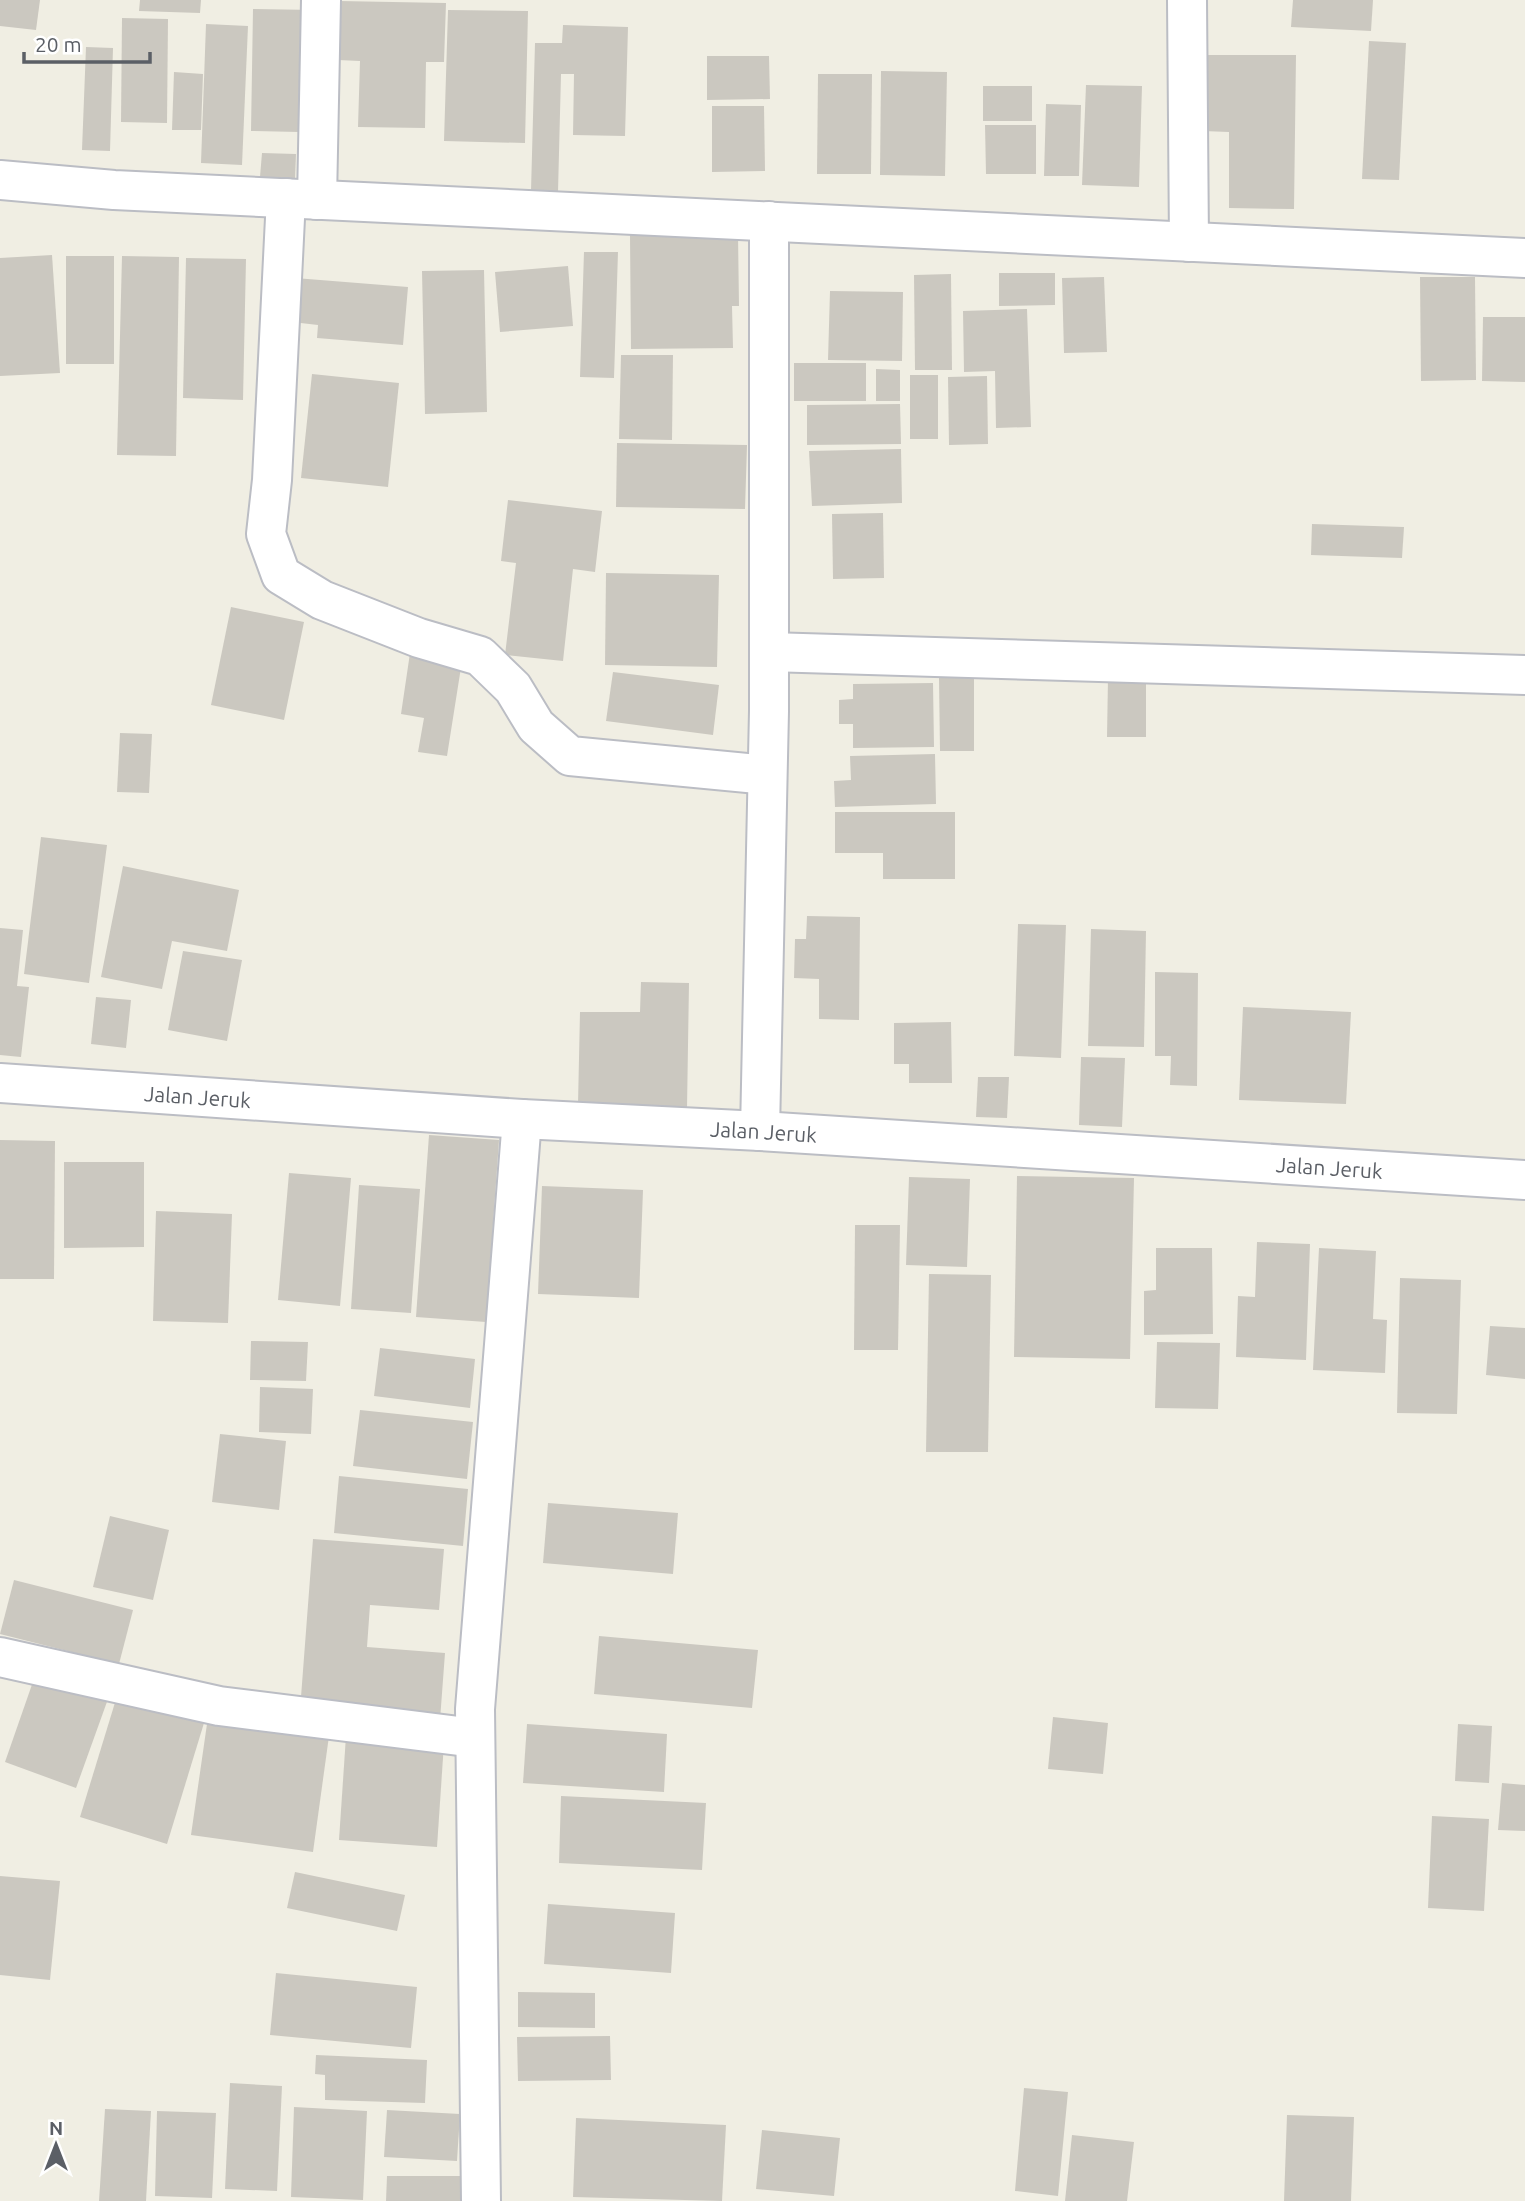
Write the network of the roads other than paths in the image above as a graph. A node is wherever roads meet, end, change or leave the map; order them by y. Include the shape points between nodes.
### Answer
1 (321, 0) edge
2 (1187, 0) edge
3 (0, 180) edge
4 (302, 199) junction
5 (769, 221) junction
6 (1189, 242) junction
7 (1525, 258) edge
8 (769, 652) junction
9 (1525, 675) edge
10 (767, 775) junction
11 (0, 1083) edge
12 (522, 1119) junction
13 (760, 1131) junction
14 (1525, 1180) edge
15 (0, 1657) edge
16 (475, 1738) junction
17 (481, 2201) edge

1 - 4 street
2 - 6 street
3 - 4 street
4 - 5 street
4 - 10 street via 266,534 281,575 322,600 480,656 513,688 536,726 570,756
5 - 6 street
5 - 8 street
6 - 7 street
8 - 9 street
8 - 10 street
10 - 13 street
11 - 12 street, Jalan Jeruk
12 - 13 street, Jalan Jeruk
12 - 16 street
13 - 14 street, Jalan Jeruk
15 - 16 street via 219,1706
16 - 17 street

